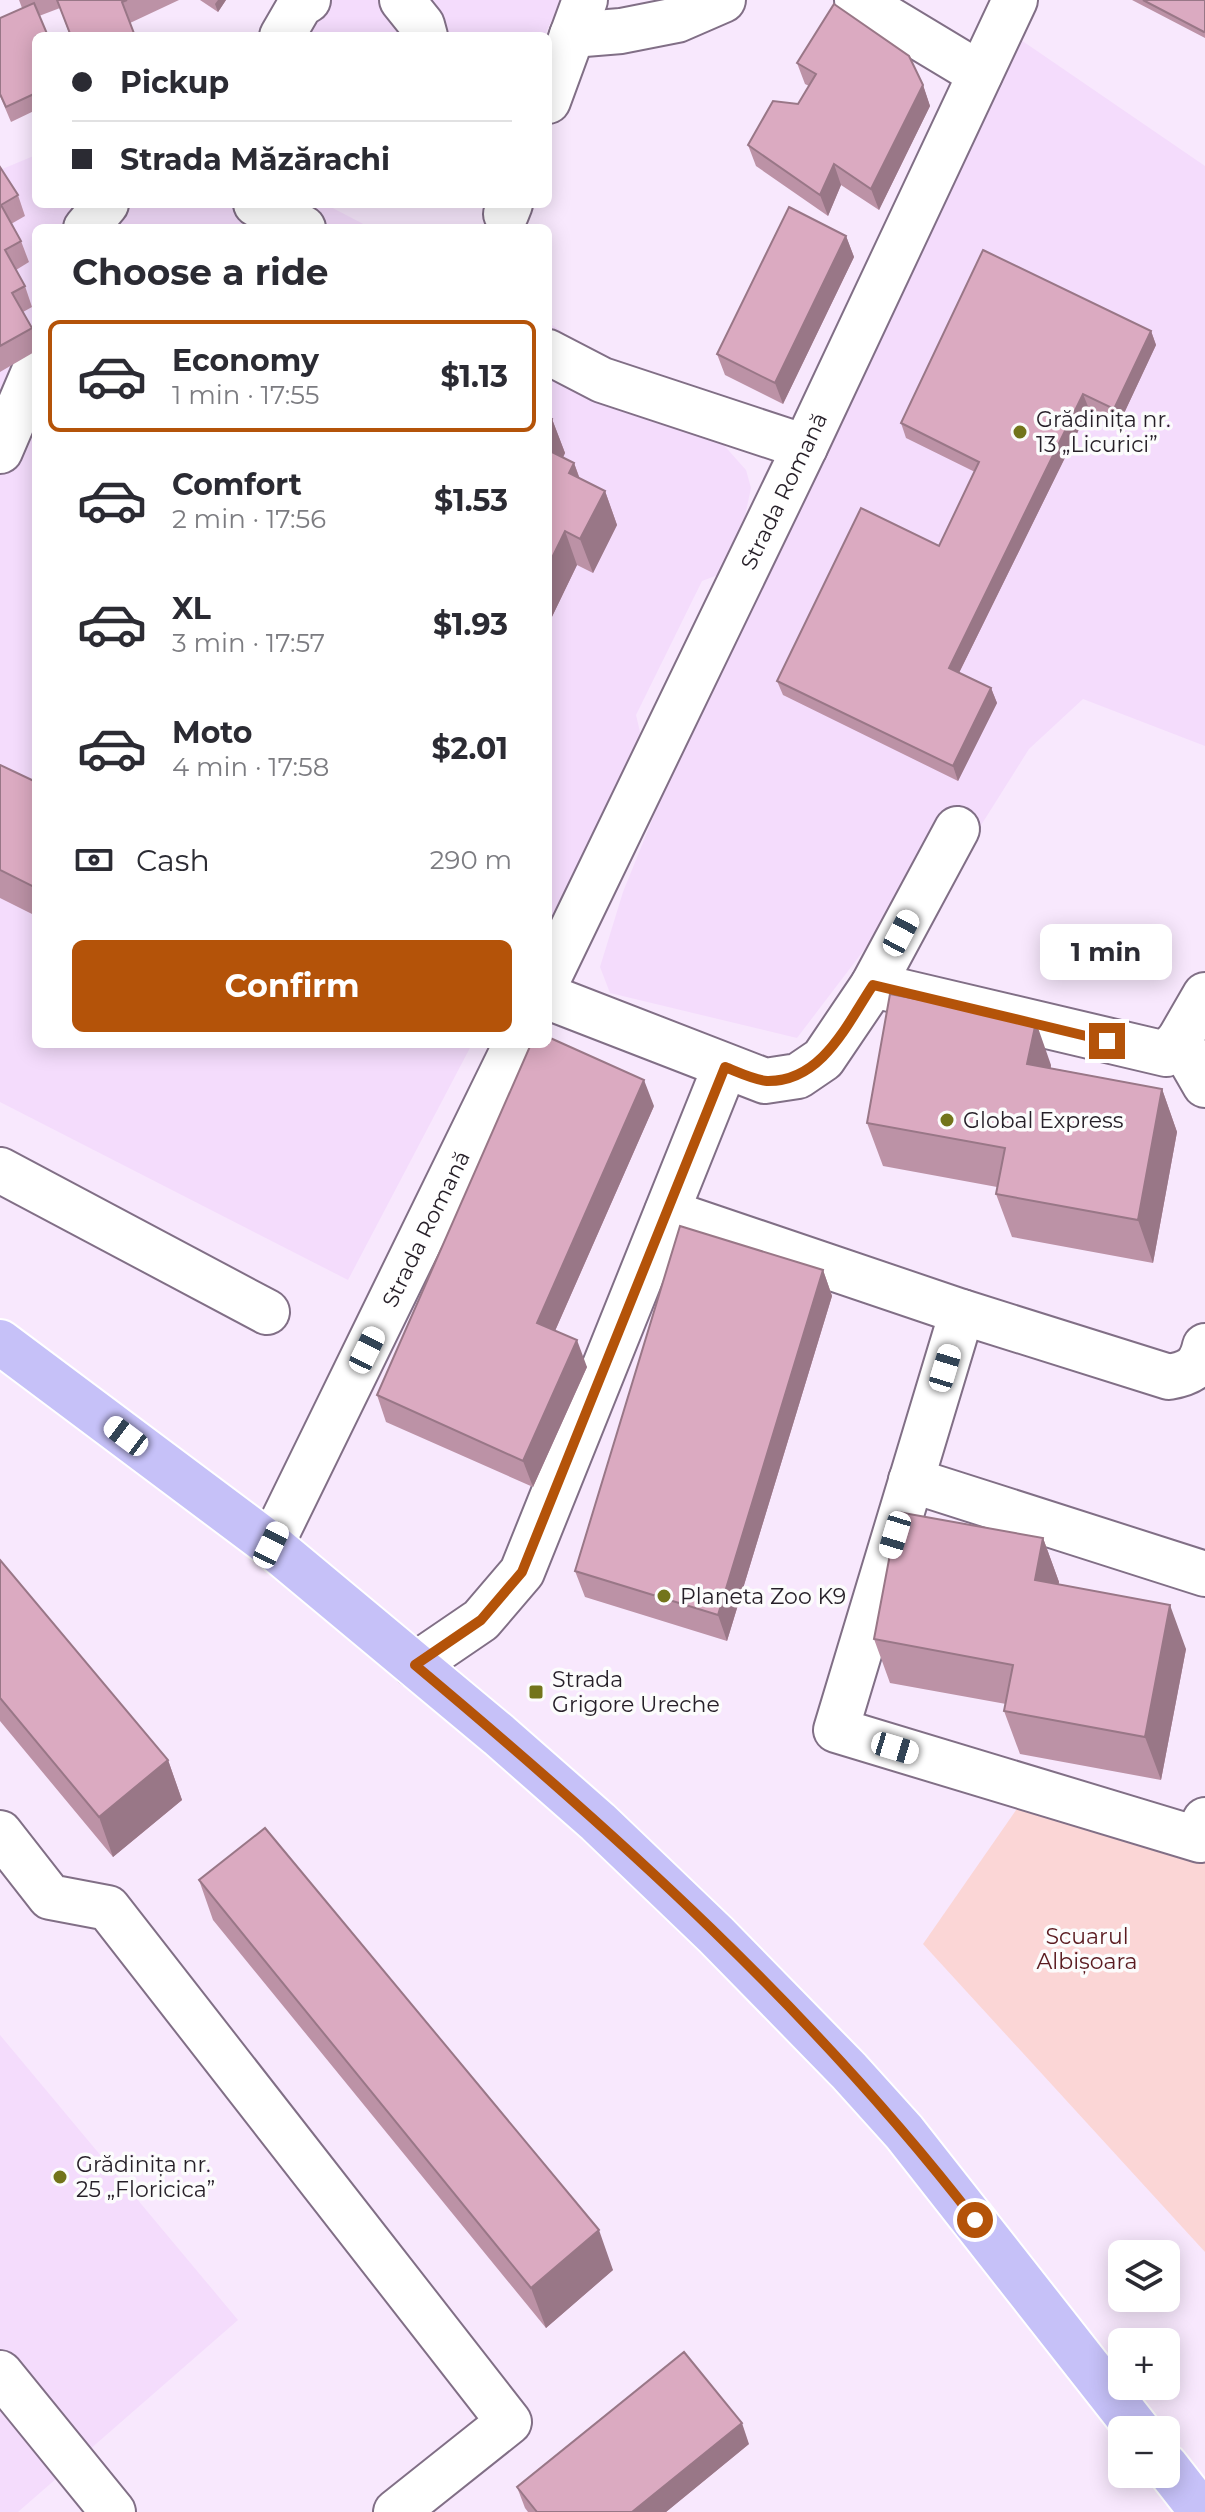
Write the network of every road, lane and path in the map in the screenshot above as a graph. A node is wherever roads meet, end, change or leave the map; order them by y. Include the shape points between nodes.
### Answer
1 (308, 0) edge
2 (402, 0) edge
3 (723, 0) edge
4 (857, 0) edge
5 (1015, 0) edge
6 (578, 18) edge
7 (284, 32) edge
8 (424, 32) edge
9 (980, 74) junction
10 (552, 90) edge
11 (103, 208) edge
12 (264, 208) edge
13 (89, 224) edge
14 (295, 224) edge
15 (552, 354) edge
16 (32, 376) edge
17 (805, 447) junction
18 (0, 451) edge
19 (957, 829) dead end
20 (552, 971) edge
21 (873, 985) junction
22 (1205, 995) edge
23 (552, 999) edge
24 (1179, 1040) junction
25 (514, 1048) edge
26 (725, 1067) junction
27 (1205, 1085) edge
28 (0, 1170) edge
29 (667, 1212) junction
30 (267, 1312) dead end
31 (962, 1312) junction
32 (0, 1342) edge
33 (1205, 1346) edge
34 (911, 1480) junction
35 (271, 1545) junction
36 (1205, 1574) edge
37 (415, 1665) junction
38 (1205, 1820) edge
39 (0, 1833) edge
40 (0, 2373) edge
41 (1127, 2416) edge
42 (1180, 2484) edge
43 (113, 2512) edge
44 (396, 2512) edge
45 (1202, 2512) edge

1 - 7 street
2 - 8 street
3 - 6 street via 677,20 621,31
4 - 9 street
5 - 9 street, Strada Romană
6 - 10 street
9 - 17 street, Strada Romană
11 - 13 street
12 - 14 street
15 - 17 street via 602,380
16 - 18 street
17 - 20 street, Strada Romană
19 - 21 street
21 - 24 street via 1166,1054
21 - 26 street via 823,1059 798,1076 765,1081
22 - 24 street
23 - 26 street
24 - 27 street
25 - 35 street, Strada Romană
26 - 29 street
28 - 30 street
29 - 31 street
29 - 37 street via 522,1572 481,1620
31 - 33 street via 1169,1377 1196,1368
31 - 34 street
32 - 35 main road
34 - 36 street
34 - 38 street via 836,1730 1200,1840
35 - 37 main road
37 - 41 main road via 598,1822 849,2071 956,2195
39 - 44 street via 50,1897 108,1908 509,2422
40 - 43 street
42 - 45 main road

